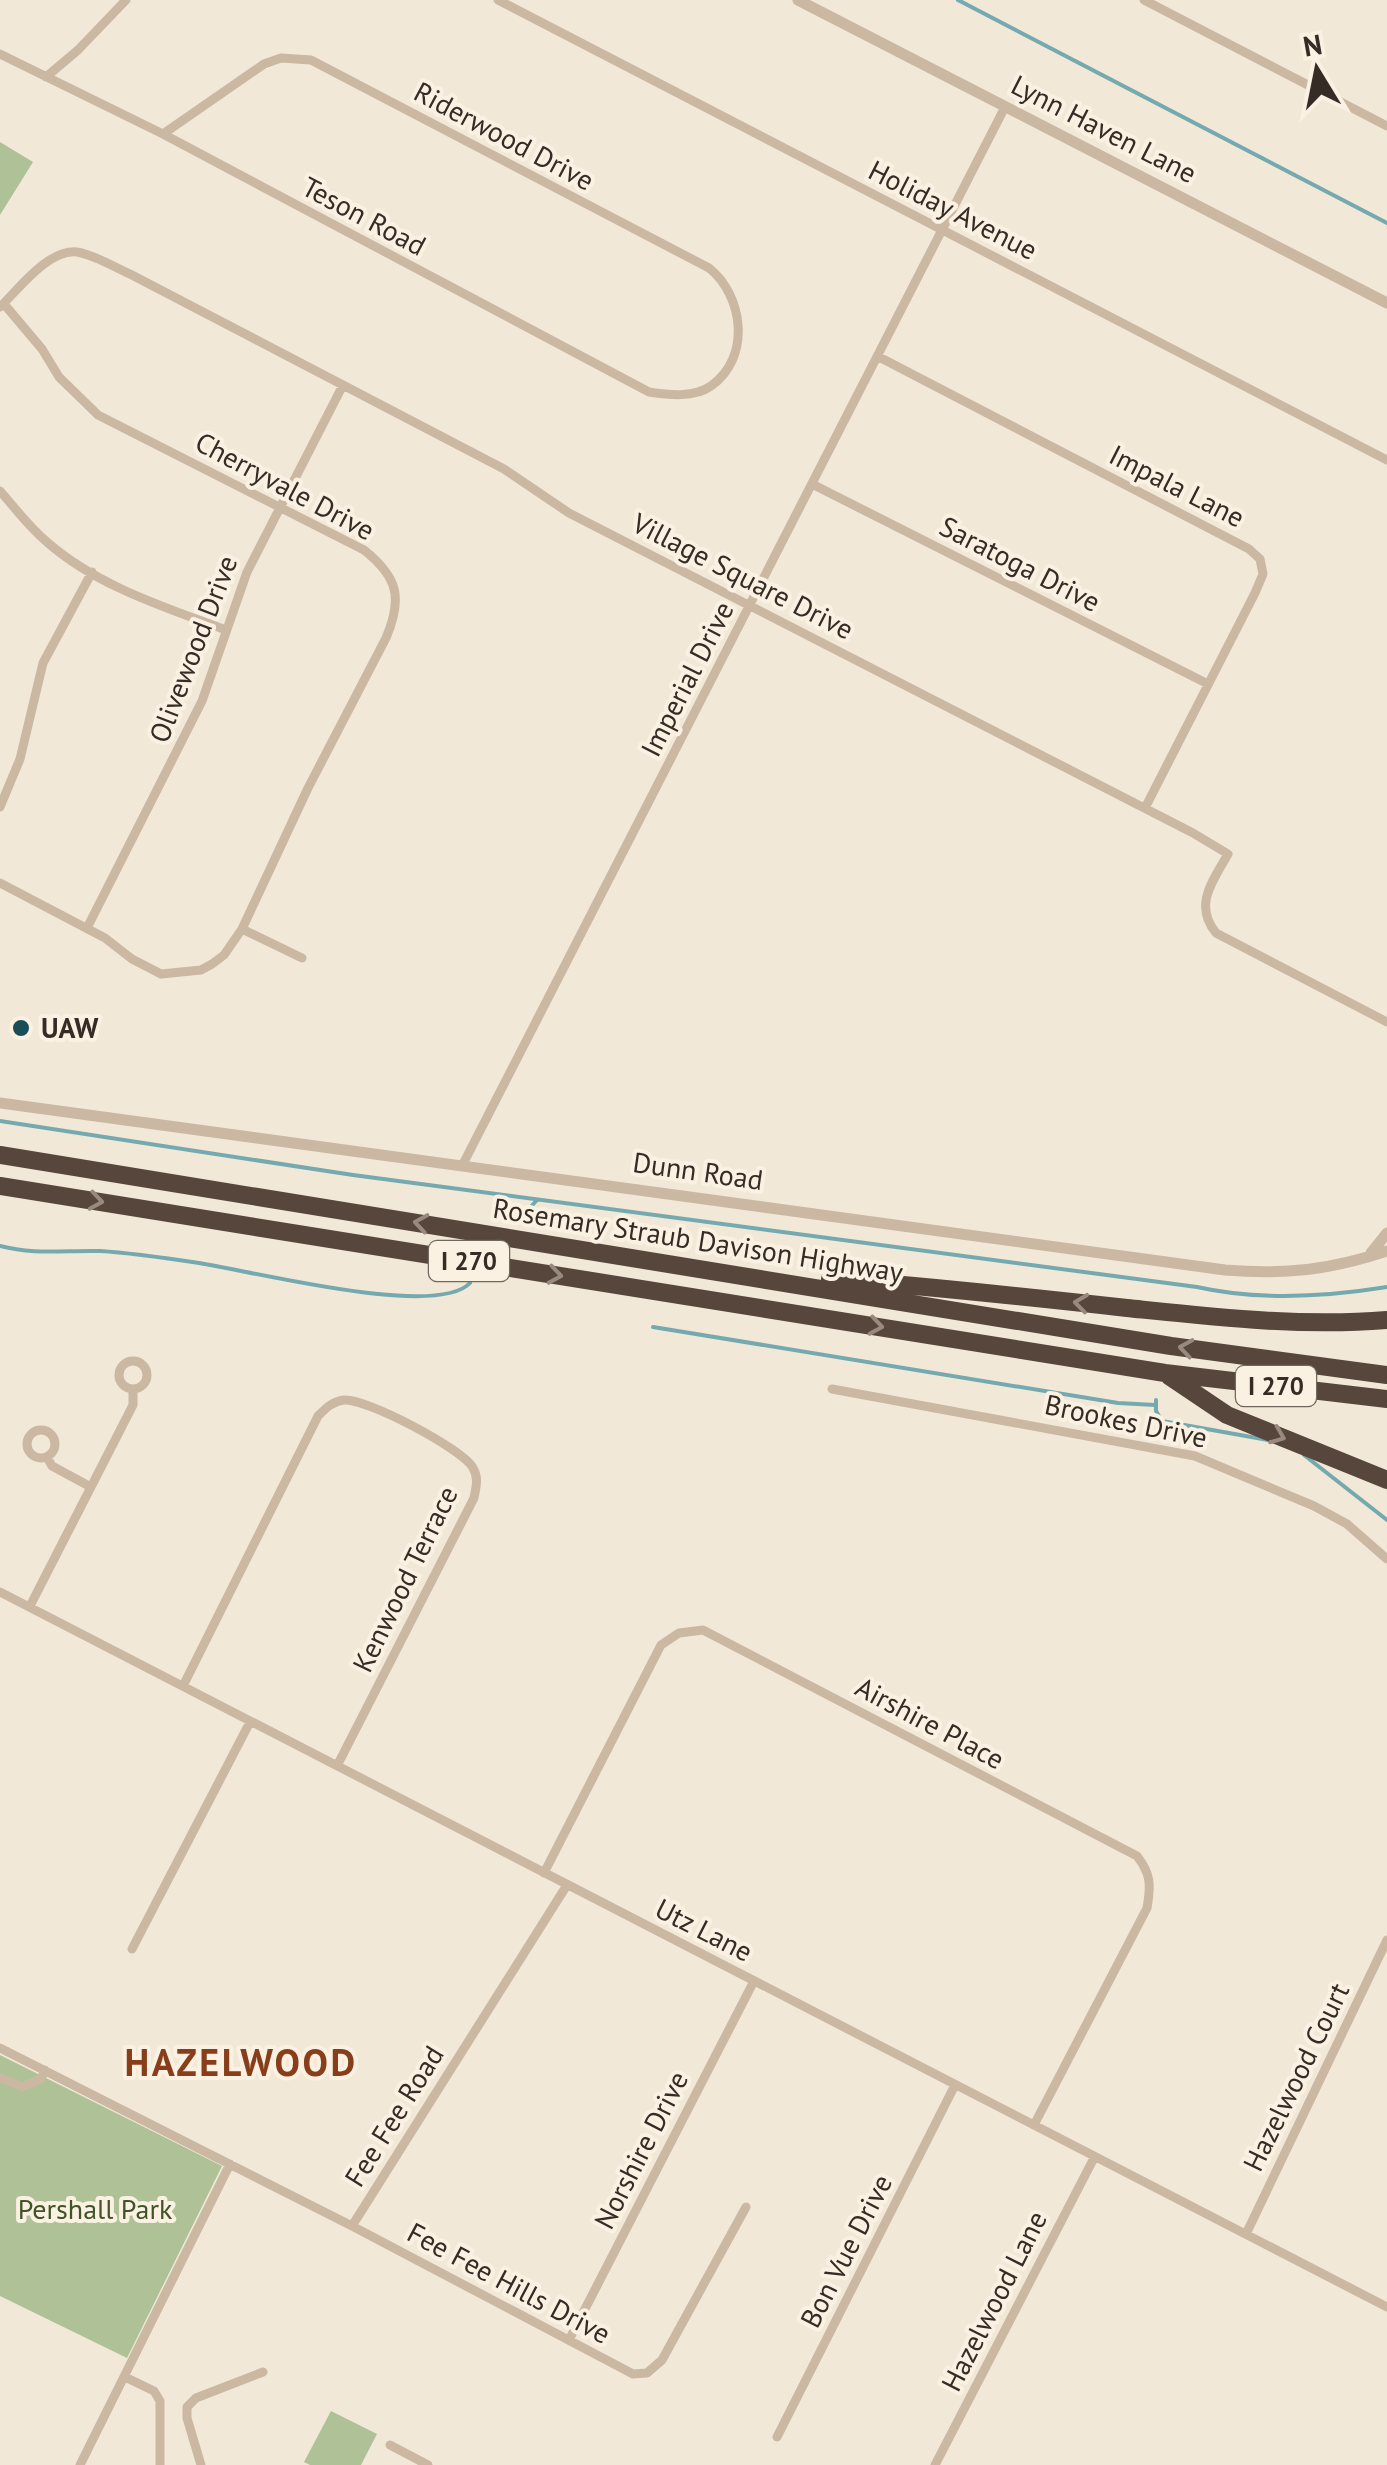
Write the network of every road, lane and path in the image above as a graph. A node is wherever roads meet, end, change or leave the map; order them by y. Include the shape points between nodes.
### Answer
1 (126, 0) edge
2 (498, 0) edge
3 (798, 0) edge
4 (1144, 0) edge
5 (0, 54) edge
6 (46, 77) junction
7 (1005, 107) junction
8 (1387, 126) edge
9 (162, 134) junction
10 (944, 230) junction
11 (1387, 303) edge
12 (2, 305) edge
13 (879, 357) junction
14 (711, 386) joint
15 (342, 387) junction
16 (1387, 460) edge
17 (812, 484) junction
18 (0, 490) edge
19 (282, 508) junction
20 (92, 572) junction
21 (751, 604) junction
22 (226, 630) junction
23 (1208, 684) junction
24 (0, 807) edge
25 (1145, 808) junction
26 (0, 883) edge
27 (87, 928) junction
28 (242, 929) junction
29 (302, 958) dead end
30 (1387, 1022) edge
31 (0, 1103) edge
32 (0, 1155) edge
33 (463, 1164) junction
34 (0, 1186) edge
35 (1387, 1234) edge
36 (1387, 1251) edge
37 (1366, 1258) junction
38 (724, 1271) junction
39 (1387, 1320) edge
40 (1164, 1373) junction
41 (1387, 1375) edge
42 (133, 1389) dead end
43 (832, 1389) dead end
44 (1387, 1399) edge
45 (47, 1457) dead end
46 (1387, 1480) edge
47 (89, 1486) junction
48 (1387, 1559) edge
49 (0, 1592) edge
50 (30, 1606) junction
51 (183, 1686) junction
52 (250, 1722) junction
53 (338, 1764) junction
54 (544, 1873) junction
55 (568, 1884) junction
56 (1387, 1940) edge
57 (132, 1949) dead end
58 (754, 1980) junction
59 (0, 2048) edge
60 (46, 2070) junction
61 (0, 2078) edge
62 (956, 2085) junction
63 (1034, 2125) junction
64 (1094, 2158) junction
65 (230, 2164) junction
66 (746, 2208) dead end
67 (352, 2226) junction
68 (1246, 2234) junction
69 (1387, 2307) edge
70 (569, 2340) junction
71 (263, 2372) dead end
72 (125, 2377) junction
73 (777, 2437) dead end
74 (390, 2446) dead end
75 (80, 2465) edge
76 (160, 2465) edge
77 (201, 2465) edge
78 (428, 2465) edge
79 (935, 2465) edge

1 - 6 street
2 - 10 street, Holiday Avenue
3 - 7 street, Lynn Haven Lane
4 - 8 street
5 - 6 street, Teson Road
6 - 9 street, Teson Road
7 - 10 street, Imperial Drive
7 - 11 street, Lynn Haven Lane
9 - 14 street, Teson Road via 634,385 670,395
9 - 14 street, Riderwood Drive via 264,64 311,60 724,280 738,314 738,334 733,356
10 - 13 street, Imperial Drive
10 - 16 street, Holiday Avenue
12 - 15 street, Village Square Drive via 54,258 76,252
12 - 19 street, Cherryvale Drive via 98,414
13 - 17 street, Imperial Drive
13 - 23 street, Impala Lane via 1260,559 1255,593
15 - 19 street, Olivewood Drive
15 - 21 street, Village Square Drive
17 - 21 street, Imperial Drive
17 - 23 street, Saratoga Drive
18 - 20 street via 48,542
19 - 22 street, Olivewood Drive via 258,546
19 - 28 street, Cherryvale Drive via 379,562 396,600 386,638
20 - 22 street
20 - 24 street via 44,662
21 - 25 street, Village Square Drive
21 - 33 street, Imperial Drive
22 - 27 street, Olivewood Drive via 202,701
23 - 25 street, Impala Lane
25 - 30 street, Village Square Drive via 1228,854 1204,901 1216,933
26 - 27 street, Cherryvale Drive
27 - 28 street, Cherryvale Drive via 161,974 201,970 224,955
28 - 29 street
31 - 33 street, Dunn Road
38 -> 32 highway, Rosemary Straub Davison Highway / I 270
33 - 37 street, Dunn Road via 1225,1270 1299,1272
34 -> 40 highway, Rosemary Straub Davison Highway / I 270
35 - 37 street
36 - 37 street, Dunn Road
39 -> 38 highway via 1229,1318
41 -> 38 highway, Rosemary Straub Davison Highway / I 270
40 - 44 highway, Rosemary Straub Davison Highway / I 270
40 -> 46 highway via 1227,1415
42 - 47 street via 132,1405
43 - 48 street, Brookes Drive via 1196,1456 1324,1511
45 - 47 street
47 - 50 street
49 - 50 street, Utz Lane
50 - 51 street, Utz Lane
51 - 52 street, Utz Lane
51 - 53 street, Kenwood Terrace via 318,1416 344,1400 363,1402 464,1456 478,1480
52 - 53 street, Utz Lane
52 - 57 street
53 - 54 street, Utz Lane
54 - 55 street, Utz Lane
54 - 63 street, Airshire Place via 661,1645 678,1633 703,1630 1137,1856 1147,1868 1147,1908
55 - 58 street, Utz Lane
55 - 67 street, Fee Fee Road
56 - 68 street, Hazelwood Court
58 - 62 street, Utz Lane
58 - 70 street, Norshire Drive
59 - 60 street
60 - 61 street via 22,2086
60 - 65 street
62 - 63 street, Utz Lane
62 - 73 street, Bon Vue Drive
63 - 64 street, Utz Lane
64 - 68 street, Utz Lane
64 - 79 street, Hazelwood Lane
65 - 67 street, Fee Fee Road
65 - 72 street
66 - 70 street, Fee Fee Hills Drive via 662,2360 647,2374 633,2374
67 - 70 street, Fee Fee Hills Drive
68 - 69 street, Utz Lane
71 - 77 street via 187,2407
72 - 75 street
72 - 76 street via 160,2401
74 - 78 street

